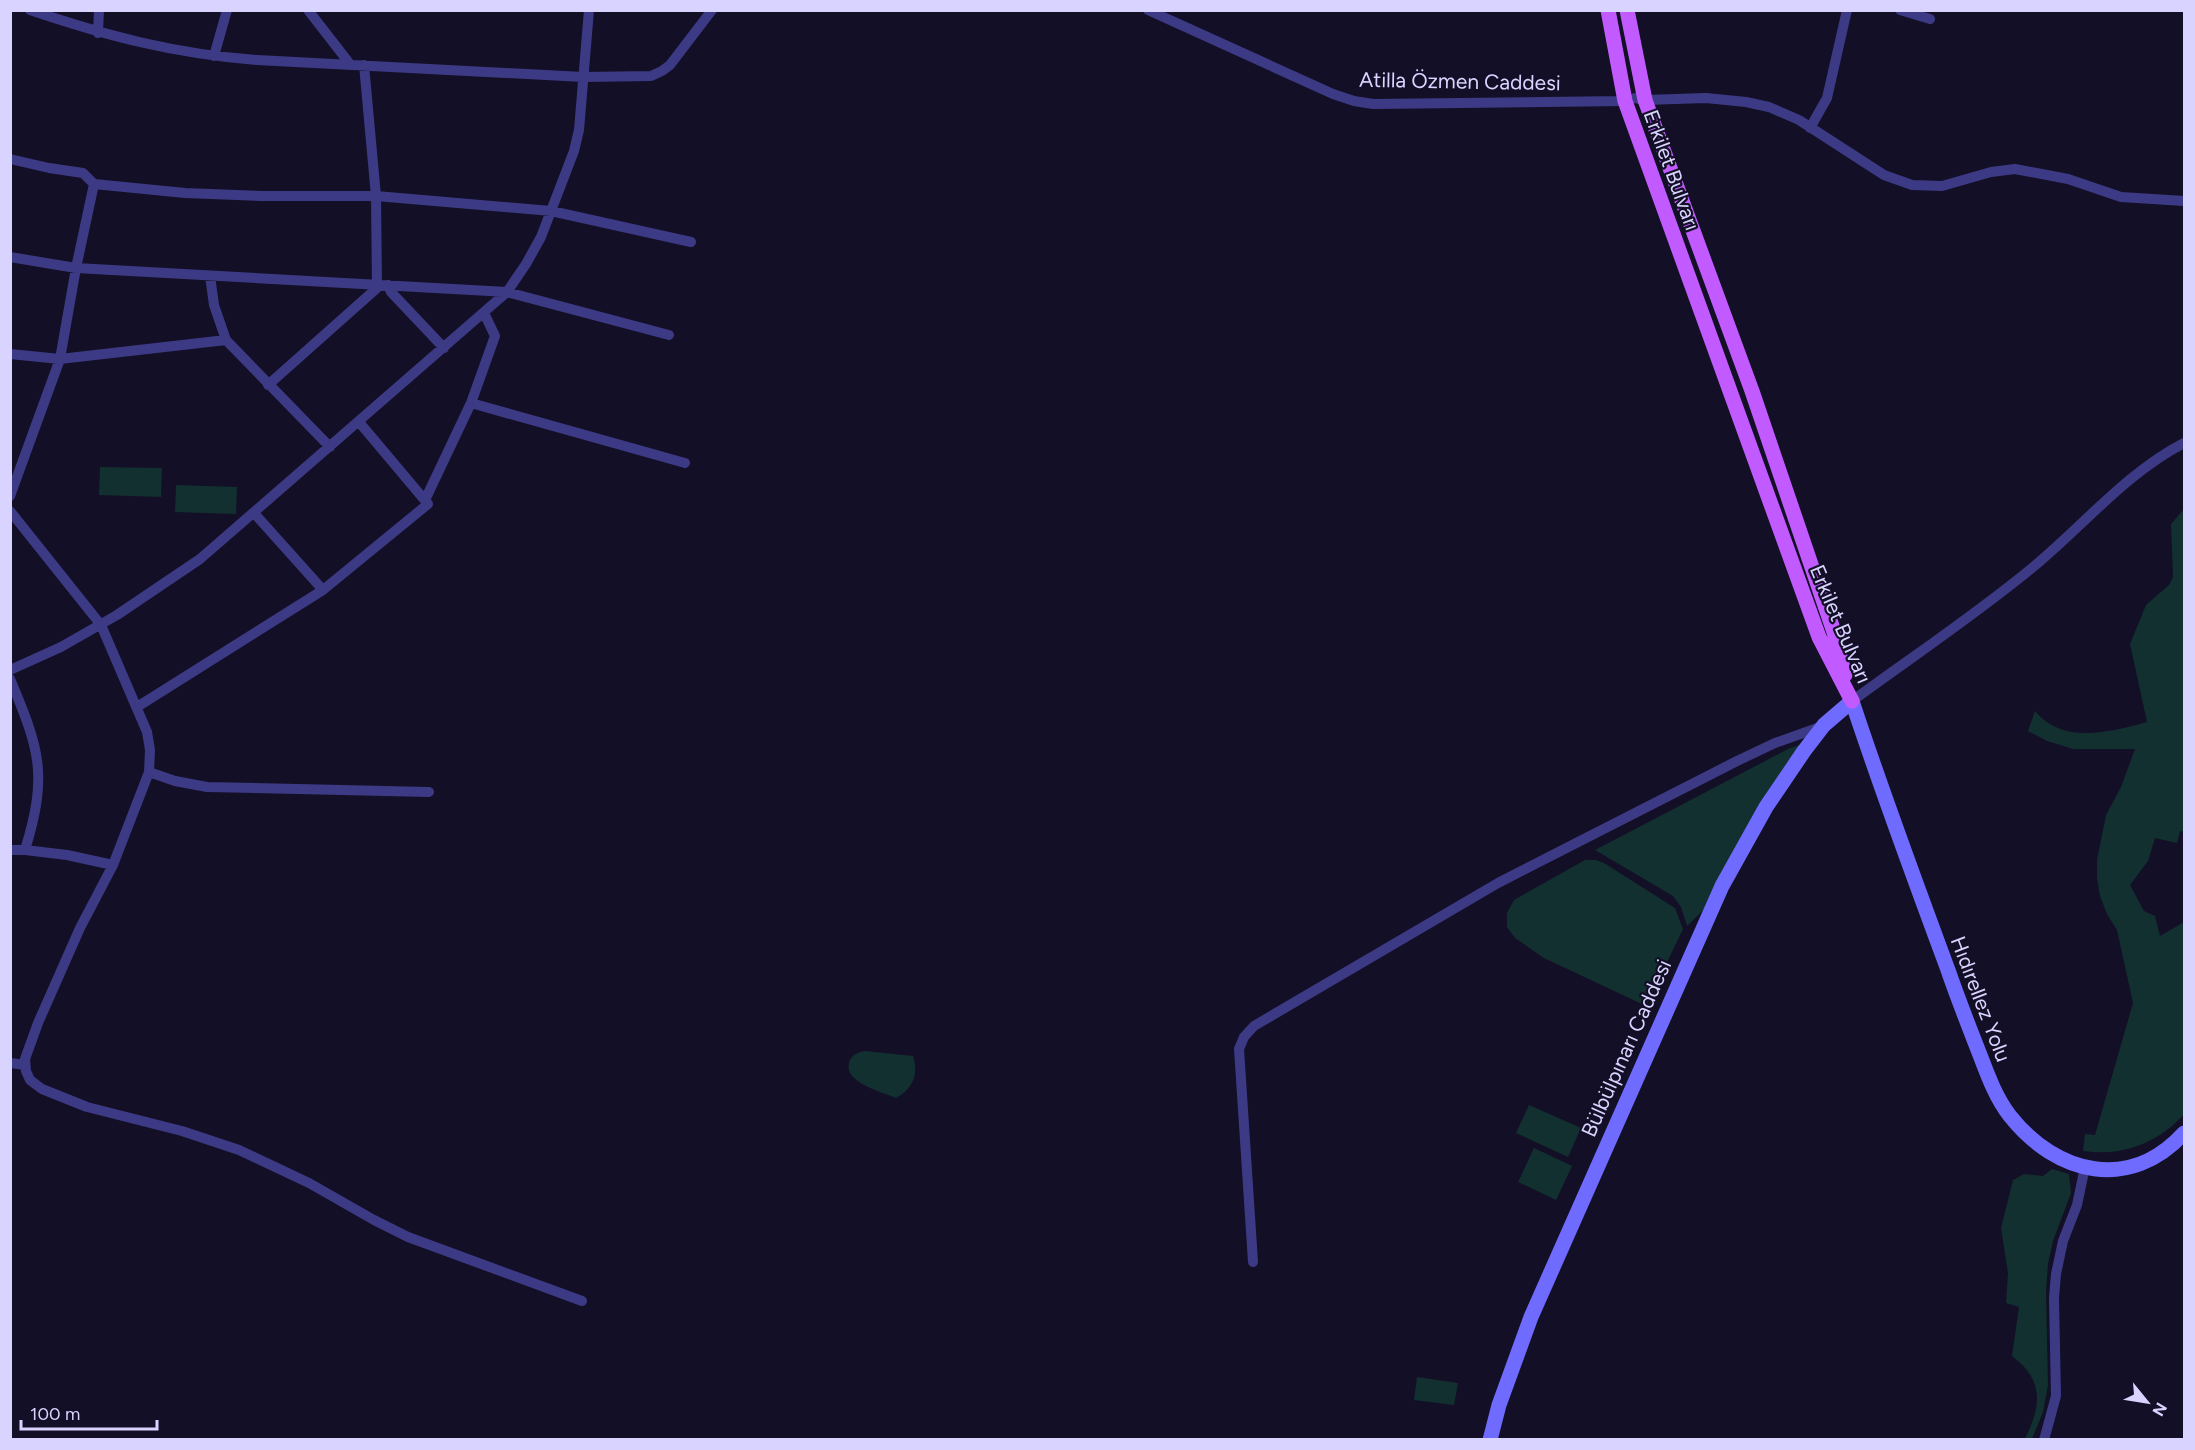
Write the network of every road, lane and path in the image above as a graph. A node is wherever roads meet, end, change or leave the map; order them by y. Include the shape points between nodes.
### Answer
1 (30, 10) edge
2 (99, 10) edge
3 (227, 10) edge
4 (308, 10) edge
5 (589, 10) edge
6 (712, 10) edge
7 (1148, 10) edge
8 (1608, 10) edge
9 (1627, 10) edge
10 (1847, 10) edge
11 (1900, 10) edge
12 (1930, 19) dead end
13 (98, 33) junction
14 (214, 56) junction
15 (350, 64) junction
16 (364, 65) junction
17 (583, 77) junction
18 (1645, 100) junction
19 (1625, 101) junction
20 (1810, 128) junction
21 (10, 159) edge
22 (94, 184) junction
23 (376, 196) junction
24 (2184, 201) edge
25 (552, 211) junction
26 (691, 242) dead end
27 (10, 257) edge
28 (76, 268) junction
29 (210, 276) junction
30 (383, 285) junction
31 (507, 292) junction
32 (484, 313) junction
33 (669, 334) dead end
34 (226, 340) junction
35 (444, 348) junction
36 (10, 354) edge
37 (60, 359) junction
38 (268, 385) junction
39 (471, 404) junction
40 (359, 422) junction
41 (2184, 442) edge
42 (330, 447) junction
43 (685, 464) dead end
44 (10, 496) edge
45 (425, 500) junction
46 (10, 511) edge
47 (254, 513) junction
48 (15, 524) edge
49 (323, 590) junction
50 (101, 625) junction
51 (10, 670) edge
52 (10, 679) edge
53 (1852, 701) junction
54 (137, 707) junction
55 (1824, 726) junction
56 (149, 772) junction
57 (429, 792) dead end
58 (10, 850) edge
59 (26, 850) junction
60 (113, 865) junction
61 (10, 1063) edge
62 (25, 1065) junction
63 (2184, 1133) edge
64 (2085, 1167) junction
65 (1253, 1262) dead end
66 (582, 1301) dead end
67 (1490, 1440) edge
68 (2044, 1440) edge

1 - 13 street
2 - 13 street
3 - 14 street
4 - 15 street
5 - 17 street
6 - 17 street via 662,71 651,76
7 - 19 street, Atilla Özmen Caddesi via 1333,94 1363,103
8 - 19 main road, Erkilet Bulvarı
9 - 18 main road, Erkilet Bulvarı
10 - 20 street via 1827,98
11 - 12 street
13 - 14 street
14 - 15 street
15 - 16 street
16 - 17 street
16 - 23 street
17 - 25 street via 579,130
18 - 19 street, Atilla Özmen Caddesi
18 - 20 street, Atilla Özmen Caddesi via 1697,98 1746,102 1779,111
18 - 53 main road, Erkilet Bulvarı via 1752,391 1834,632
19 - 53 main road, Erkilet Bulvarı via 1819,637
20 - 24 street, Atilla Özmen Caddesi via 1884,175 1912,185 1942,186 1991,172 2015,170 2067,179 2121,197
21 - 22 street via 84,173
22 - 23 street via 185,194
22 - 28 street
23 - 25 street
23 - 30 street
25 - 26 street
25 - 31 street via 534,251
27 - 28 street
28 - 29 street
28 - 37 street
29 - 30 street
29 - 34 street
30 - 31 street
30 - 35 street
30 - 38 street
31 - 32 street
31 - 33 street
32 - 35 street
32 - 39 street via 495,336
34 - 37 street
34 - 38 street
35 - 40 street
36 - 37 street
37 - 44 street
38 - 42 street
39 - 43 street
39 - 45 street
40 - 42 street
40 - 45 street
41 - 53 street via 2135,477 2008,587
42 - 47 street
45 - 49 street via 428,504
46 - 48 street
47 - 49 street
47 - 50 street via 171,580
48 - 50 street
49 - 54 street
50 - 51 street
50 - 54 street
52 - 59 street via 31,729 39,763 37,809
53 - 55 street, Bülbülpınarı Caddesi
53 - 64 street, Hıdırellez Yolu via 1908,865 1995,1093 2010,1116 2038,1144
54 - 56 street via 149,741
55 - 65 street via 1737,761 1498,883 1254,1026 1239,1049
55 - 67 street, Bülbülpınarı Caddesi via 1767,807 1713,904 1531,1317
56 - 57 street via 207,787
56 - 60 street
58 - 59 street
59 - 60 street
60 - 62 street via 51,991
61 - 62 street
62 - 66 street via 34,1084 55,1095 239,1150 408,1237
63 - 64 street, Hıdırellez Yolu via 2161,1154 2142,1164 2114,1170
64 - 68 street via 2077,1205 2057,1262 2056,1396

